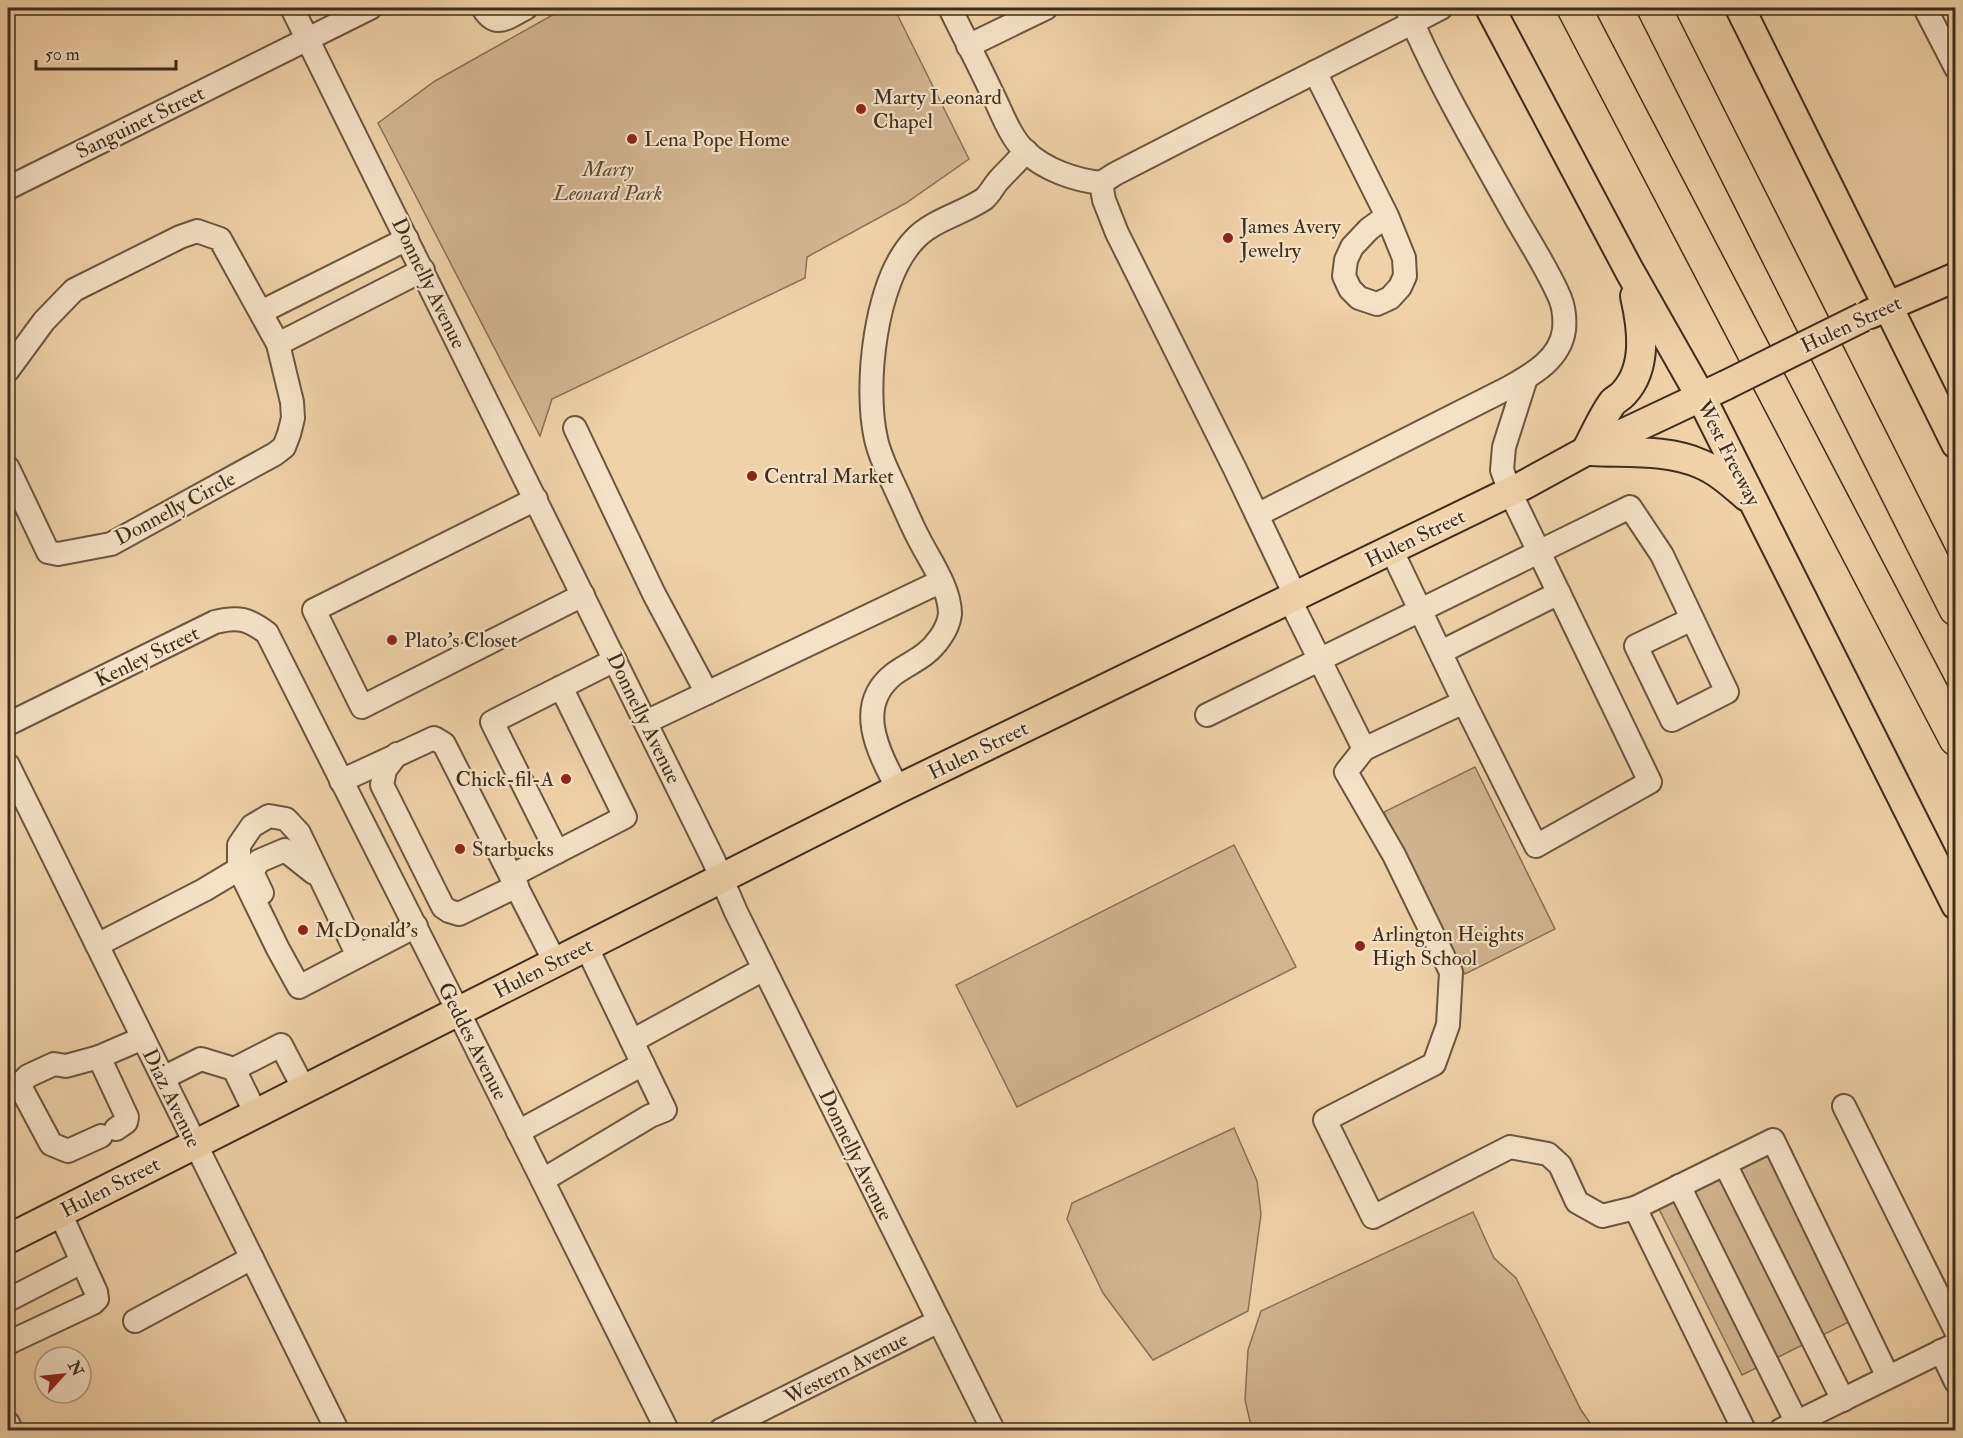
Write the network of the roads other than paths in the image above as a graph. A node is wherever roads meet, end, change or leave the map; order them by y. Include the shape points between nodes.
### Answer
1 (292, 8) edge
2 (370, 8) edge
3 (483, 8) edge
4 (525, 8) edge
5 (950, 8) edge
6 (1046, 8) edge
7 (1441, 8) edge
8 (1490, 8) edge
9 (1574, 8) edge
10 (1654, 8) edge
11 (1740, 8) edge
12 (1925, 8) edge
13 (1410, 15) edge
14 (307, 39) junction
15 (968, 46) junction
16 (1956, 68) edge
17 (1315, 72) junction
18 (1026, 152) junction
19 (1101, 183) junction
20 (8, 188) edge
21 (1387, 216) dead end
22 (407, 239) junction
23 (363, 261) junction
24 (423, 270) junction
25 (1629, 270) junction
26 (1956, 277) edge
27 (379, 293) junction
28 (261, 312) junction
29 (1875, 312) junction
30 (278, 344) junction
31 (8, 370) edge
32 (1526, 378) junction
33 (1701, 397) junction
34 (575, 428) dead end
35 (1956, 444) edge
36 (1586, 451) junction
37 (8, 468) edge
38 (1510, 492) junction
39 (536, 499) junction
40 (1756, 506) junction
41 (1257, 515) junction
42 (1391, 549) junction
43 (1539, 551) junction
44 (941, 583) junction
45 (1559, 593) junction
46 (584, 595) junction
47 (1292, 597) junction
48 (1956, 609) edge
49 (1421, 610) junction
50 (1692, 618) junction
51 (1441, 652) junction
52 (277, 653) joint
53 (615, 660) junction
54 (1320, 660) junction
55 (561, 687) junction
56 (707, 693) junction
57 (1464, 702) junction
58 (1207, 715) dead end
59 (646, 722) junction
60 (8, 724) edge
61 (1956, 739) edge
62 (1364, 749) junction
63 (397, 754) junction
64 (8, 765) edge
65 (341, 781) junction
66 (898, 789) junction
67 (557, 852) junction
68 (238, 869) junction
69 (320, 878) junction
70 (722, 878) junction
71 (514, 881) junction
72 (1956, 905) edge
73 (416, 926) junction
74 (97, 945) junction
75 (586, 946) junction
76 (358, 956) junction
77 (555, 962) junction
78 (764, 969) junction
79 (299, 987) junction
80 (458, 1011) junction
81 (143, 1038) junction
82 (632, 1041) junction
83 (643, 1064) junction
84 (103, 1067) junction
85 (234, 1069) junction
86 (163, 1078) junction
87 (304, 1089) junction
88 (1844, 1106) dead end
89 (256, 1114) junction
90 (519, 1132) junction
91 (196, 1144) junction
92 (1725, 1164) junction
93 (543, 1180) junction
94 (1679, 1186) junction
95 (1635, 1208) junction
96 (60, 1213) junction
97 (8, 1239) edge
98 (252, 1258) junction
99 (82, 1262) junction
100 (8, 1300) edge
101 (135, 1321) dead end
102 (939, 1321) junction
103 (1956, 1331) edge
104 (8, 1343) edge
105 (1948, 1348) edge
106 (1888, 1377) junction
107 (1956, 1382) edge
108 (1842, 1400) junction
109 (8, 1424) edge
110 (1789, 1427) edge
111 (11, 1431) edge
112 (336, 1431) edge
113 (667, 1431) edge
114 (721, 1431) edge
115 (993, 1431) edge
116 (1744, 1431) edge

1 - 14 street, Donnelly Avenue
2 - 14 street, Sanguinet Street
3 - 4 street via 488,16 499,21
5 - 15 street
6 - 15 street
7 - 13 street
8 - 25 main road, West Freeway
9 - 61 highway
10 - 48 highway
11 - 29 main road
12 - 16 street
13 - 17 street
13 - 32 street via 1560,299 1564,331 1559,348 1547,363
14 - 20 street, Sanguinet Street
14 - 22 street, Donnelly Avenue
15 - 18 street
17 - 19 street
17 - 21 street
18 - 19 street via 1065,175
18 - 44 street via 986,197 914,240 888,288 878,323 871,368 876,437 897,493
19 - 41 street via 1126,251
22 - 23 street
22 - 24 street, Donnelly Avenue
23 - 27 street
23 - 28 street
24 - 27 street
24 - 39 street, Donnelly Avenue
25 - 33 main road, West Freeway
25 - 36 main road via 1642,334 1639,362 1631,383 1613,403
26 - 29 main road, Hulen Street
27 - 30 street
28 - 30 street, Donnelly Circle
28 - 31 street, Donnelly Circle via 220,239 197,231 74,290 44,321
29 - 33 main road, Hulen Street, bridge
29 - 35 main road
30 - 37 street, Donnelly Circle via 293,418 284,447 111,544 58,554 48,552
32 - 38 street via 1504,447 1502,470
32 - 41 street
33 - 36 main road, Hulen Street
33 - 40 main road, West Freeway
34 - 56 street via 654,594
36 - 38 main road, Hulen Street
36 - 40 main road via 1689,460 1727,480
38 - 42 main road, Hulen Street
38 - 43 street
39 - 46 street, Donnelly Avenue
39 - 46 street via 314,610 362,707
40 - 72 main road, West Freeway
41 - 47 street
42 - 47 main road, Hulen Street
42 - 49 street
43 - 45 street
43 - 49 street
43 - 50 street via 1630,507 1662,555
44 - 56 street
44 - 66 street via 949,606 946,629 927,655 888,679 872,713 877,747
45 - 51 street
45 - 57 street via 1650,782 1536,846
46 - 53 street, Donnelly Avenue
47 - 54 street
47 - 66 main road, Hulen Street
49 - 51 street
49 - 54 street
50 - 50 street via 1727,692 1672,720 1636,646
51 - 57 street
52 - 60 street, Kenley Street via 267,633 254,623 230,618
52 - 65 street, Geddes Avenue
53 - 55 street
53 - 59 street, Donnelly Avenue
54 - 58 street
54 - 62 street
55 - 67 street via 625,817
55 - 67 street via 492,722
56 - 59 street
57 - 62 street
59 - 70 street, Donnelly Avenue
62 - 95 street via 1346,772 1394,855 1451,972 1448,1025 1434,1064 1325,1120 1373,1217 1510,1147 1548,1154 1560,1165 1577,1202 1602,1216
63 - 65 street
63 - 71 street via 434,738 444,744
63 - 71 street via 385,770 382,785 443,907 459,914
64 - 74 street, Diaz Avenue
65 - 73 street, Geddes Avenue
66 - 70 main road, Hulen Street
67 - 71 street
68 - 69 street via 239,845 252,826 269,816 286,819 298,832
68 - 74 street
68 - 79 street
69 - 76 street
69 - 79 street via 285,850 259,861 252,873 298,971
70 - 75 main road, Hulen Street
70 - 78 street, Donnelly Avenue
71 - 77 street
73 - 76 street
73 - 80 street, Geddes Avenue
74 - 81 street, Diaz Avenue
75 - 77 main road, Hulen Street
75 - 82 street
76 - 79 street
77 - 80 main road, Hulen Street
78 - 82 street
78 - 102 street, Donnelly Avenue
80 - 87 main road, Hulen Street
80 - 90 street, Geddes Avenue
81 - 84 street
81 - 86 street, Diaz Avenue
82 - 83 street
83 - 90 street
83 - 93 street via 665,1110
84 - 84 street via 128,1117 126,1122 75,1149 68,1151 51,1144 21,1088 23,1081 54,1064
85 - 86 street via 201,1059
85 - 87 street via 281,1045
85 - 89 street
86 - 91 street, Diaz Avenue
87 - 89 main road, Hulen Street
88 - 103 street
89 - 91 main road, Hulen Street
90 - 93 street, Geddes Avenue
91 - 96 main road, Hulen Street
91 - 98 street, Diaz Avenue
92 - 94 street
92 - 106 street via 1773,1140
92 - 108 street
93 - 113 street, Geddes Avenue
94 - 95 street
94 - 110 street
95 - 116 street
96 - 97 main road, Hulen Street
96 - 99 street
98 - 101 street
98 - 112 street, Diaz Avenue
99 - 100 street
99 - 104 street via 97,1299
102 - 114 street, Western Avenue
102 - 115 street, Donnelly Avenue
105 - 106 street
105 - 107 street
106 - 108 street
108 - 110 street
109 - 111 street

